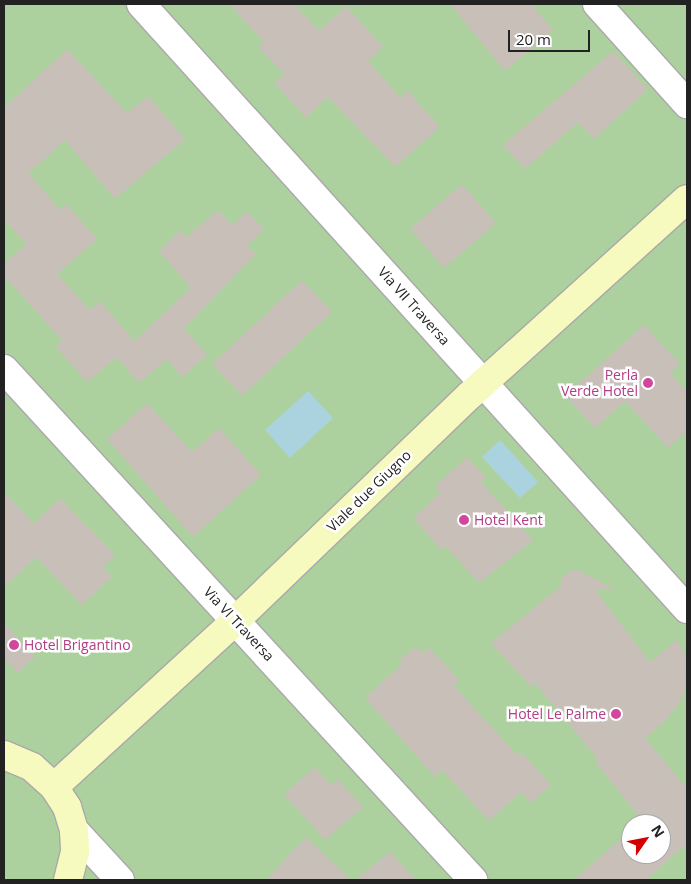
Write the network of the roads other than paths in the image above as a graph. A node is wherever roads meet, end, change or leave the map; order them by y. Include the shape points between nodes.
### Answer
1 (141, 4) edge
2 (597, 4) edge
3 (687, 104) edge
4 (687, 199) edge
5 (4, 369) edge
6 (484, 383) junction
7 (687, 608) edge
8 (236, 620) junction
9 (4, 754) edge
10 (54, 787) junction
11 (74, 830) junction
12 (68, 880) edge
13 (120, 880) edge
14 (473, 880) edge

1 - 6 street, Via VII Traversa
2 - 3 street
4 - 6 street, Viale due Giugno
5 - 8 street, Via VI Traversa
6 - 7 street, Via VII Traversa
6 - 8 street, Viale due Giugno
8 - 10 street, Viale due Giugno
8 - 14 street, Via VI Traversa
9 - 10 street via 32,767
10 - 11 street via 67,807
11 - 12 street via 75,852
11 - 13 street

